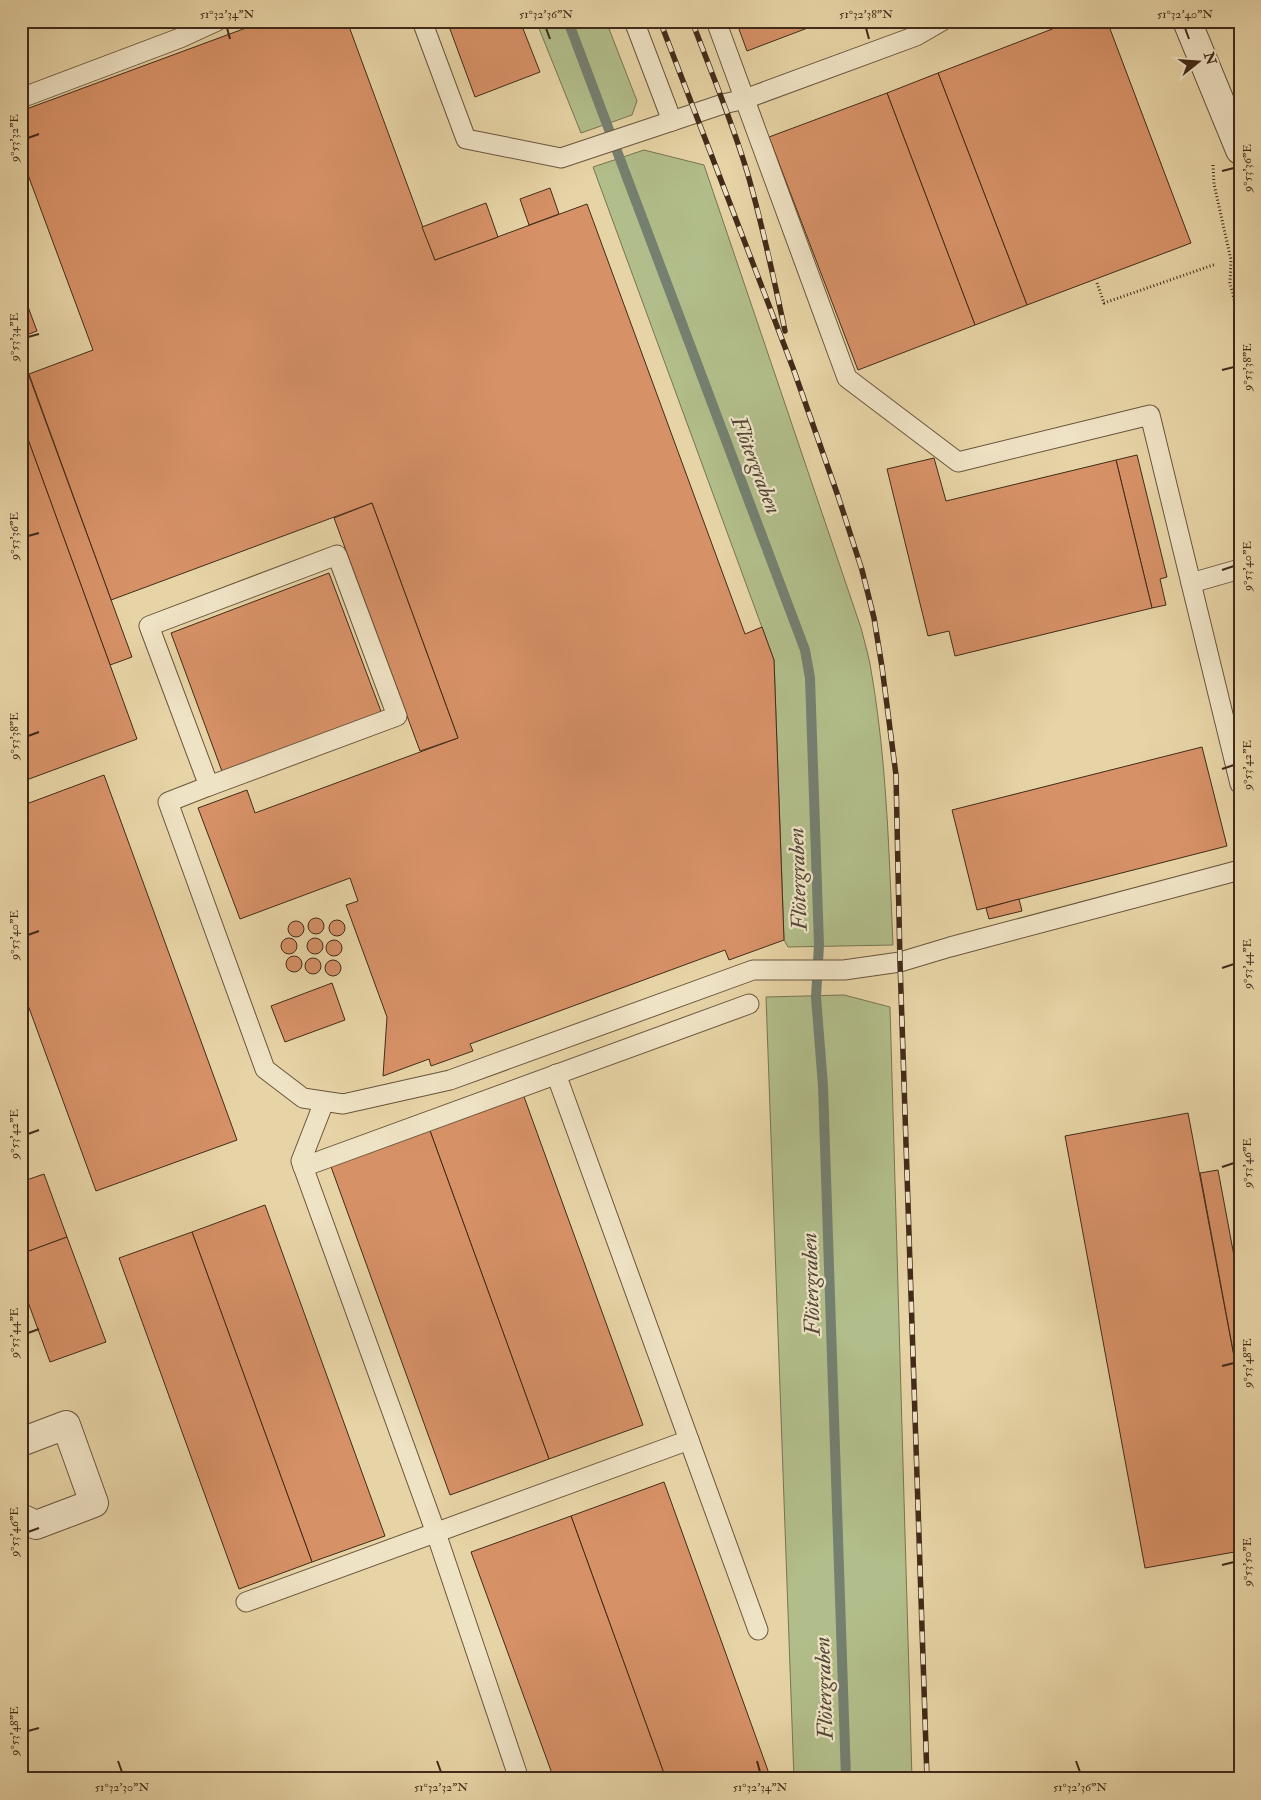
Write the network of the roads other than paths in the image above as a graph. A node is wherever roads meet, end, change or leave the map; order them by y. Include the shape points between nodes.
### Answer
1 (217, 21) edge
2 (422, 21) edge
3 (634, 21) edge
4 (716, 21) edge
5 (942, 21) edge
6 (1186, 21) edge
7 (21, 98) edge
8 (744, 100) junction
9 (672, 121) junction
10 (1238, 146) edge
11 (1240, 569) edge
12 (1191, 582) junction
13 (1240, 784) edge
14 (209, 786) junction
15 (1240, 870) edge
16 (749, 1004) dead end
17 (556, 1074) junction
18 (324, 1102) junction
19 (303, 1166) junction
20 (689, 1440) junction
21 (21, 1442) edge
22 (21, 1518) edge
23 (436, 1532) junction
24 (246, 1602) dead end
25 (758, 1630) dead end
26 (520, 1779) edge

1 - 7 lane
2 - 9 lane via 466,139 561,158
3 - 9 lane
4 - 8 lane
5 - 8 lane via 916,36
6 - 10 street
8 - 9 lane
8 - 12 lane via 847,378 958,462 1150,415
11 - 12 lane
12 - 13 lane
14 - 14 lane via 396,716 337,555 149,626
14 - 18 lane via 168,802 218,940 265,1069 303,1098
15 - 18 lane via 900,962 844,970 753,970 450,1080 343,1104
16 - 17 lane
17 - 19 lane
17 - 20 lane
18 - 19 lane via 301,1162
19 - 23 lane
20 - 23 lane
20 - 25 lane
21 - 22 street via 66,1426 94,1504 36,1525
23 - 24 lane
23 - 26 lane

